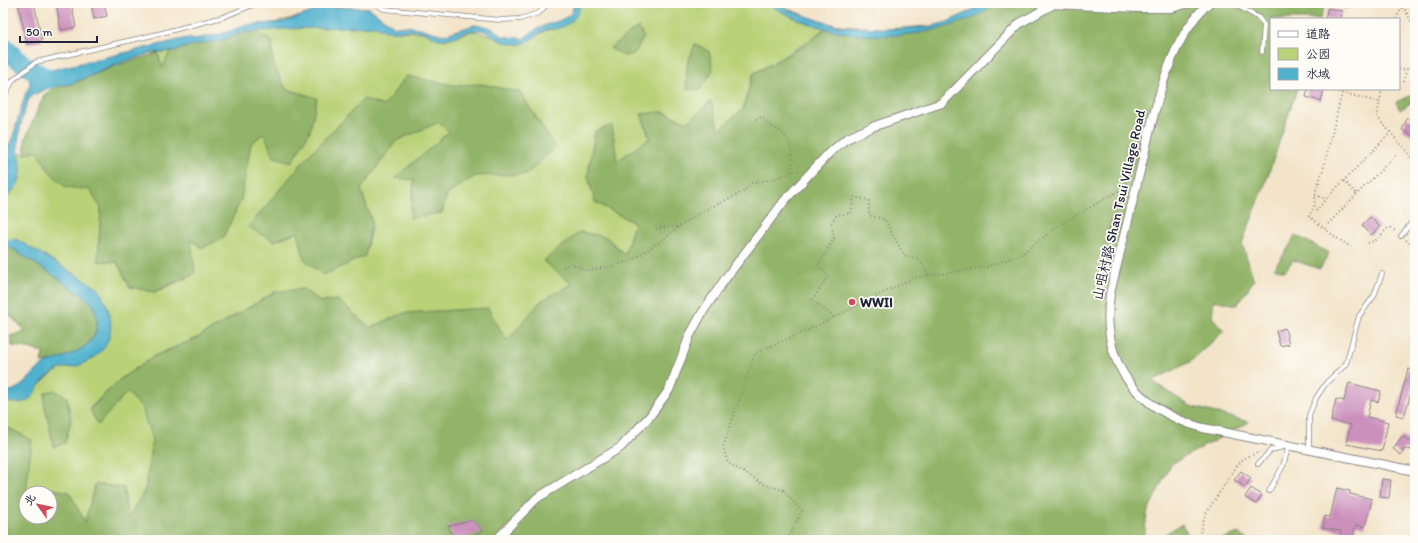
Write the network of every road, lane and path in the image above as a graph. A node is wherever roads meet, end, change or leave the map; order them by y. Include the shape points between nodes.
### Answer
1 (258, 3) edge
2 (374, 3) edge
3 (548, 3) edge
4 (1189, 3) edge
5 (1209, 3) edge
6 (1233, 3) edge
7 (1398, 3) edge
8 (1402, 6) junction
9 (1396, 18) edge
10 (1415, 35) edge
11 (1262, 52) dead end
12 (1415, 62) edge
13 (1400, 69) edge
14 (1406, 70) junction
15 (1404, 82) dead end
16 (1331, 90) edge
17 (1382, 90) edge
18 (1342, 92) junction
19 (3, 99) edge
20 (1379, 102) junction
21 (756, 119) dead end
22 (1390, 133) junction
23 (1396, 155) dead end
24 (1415, 161) edge
25 (802, 168) dead end
26 (792, 173) junction
27 (1138, 179) junction
28 (1344, 181) junction
29 (1315, 194) junction
30 (1357, 194) junction
31 (1326, 199) junction
32 (1316, 211) dead end
33 (1415, 218) edge
34 (1328, 224) dead end
35 (678, 227) junction
36 (656, 230) dead end
37 (1401, 236) junction
38 (1368, 243) dead end
39 (1351, 247) dead end
40 (1415, 248) edge
41 (563, 267) dead end
42 (1382, 274) dead end
43 (929, 275) junction
44 (834, 317) junction
45 (1289, 445) junction
46 (1274, 449) junction
47 (1309, 449) junction
48 (1258, 464) dead end
49 (1415, 470) edge
50 (1269, 491) dead end
51 (496, 540) edge
52 (787, 540) edge
53 (1198, 540) edge

1 - 19 lane via 223,17 36,62 12,80
2 - 3 lane via 384,9 500,20 520,19 539,13
4 - 51 street via 1172,8 1054,4 1020,23 942,103 872,127 846,139 828,154 785,200 725,279 690,335 670,390 650,416 621,447 537,498
5 - 27 street, 山咀村路 Shan Tsui Village Road via 1184,36 1171,62
6 - 11 lane via 1259,18 1264,25
7 - 8 path
8 - 9 path
8 - 10 path via 1412,23
12 - 14 path
13 - 14 path
14 - 15 path
16 - 18 path
17 - 20 path
18 - 20 path
18 - 29 path
20 - 22 path via 1377,117
21 - 26 path via 761,117 782,132 792,154
22 - 24 path
22 - 28 path
23 - 30 path
25 - 26 path
26 - 35 path via 752,183 743,192 705,210
27 - 43 path via 1058,226 1022,254 987,267
27 - 45 street, 山咀村路 Shan Tsui Village Road via 1109,303 1111,342 1120,368 1139,394 1154,407 1174,418 1203,428
28 - 30 path
28 - 31 path
29 - 31 path
29 - 39 path via 1314,207 1309,216
30 - 34 path
31 - 32 path
33 - 37 lane
35 - 36 path
35 - 41 path via 632,260 590,270 584,270 571,263
37 - 38 path via 1388,228 1376,240
37 - 40 path
42 - 47 lane via 1374,296 1359,316 1346,364 1326,383 1316,398 1309,415
43 - 44 path via 913,278
43 - 44 path via 919,259 904,255 885,220 868,215 869,200 854,197 851,213 837,215 831,223 834,238 818,267 829,276 812,300
44 - 52 path via 755,353 723,447 728,463 766,485 783,490 802,511
45 - 46 lane
45 - 47 street, 山咀村路 Shan Tsui Village Road
45 - 50 lane via 1281,471
46 - 48 lane
46 - 53 path via 1244,458 1236,467 1208,509
47 - 49 street, 山咀村路 Shan Tsui Village Road

